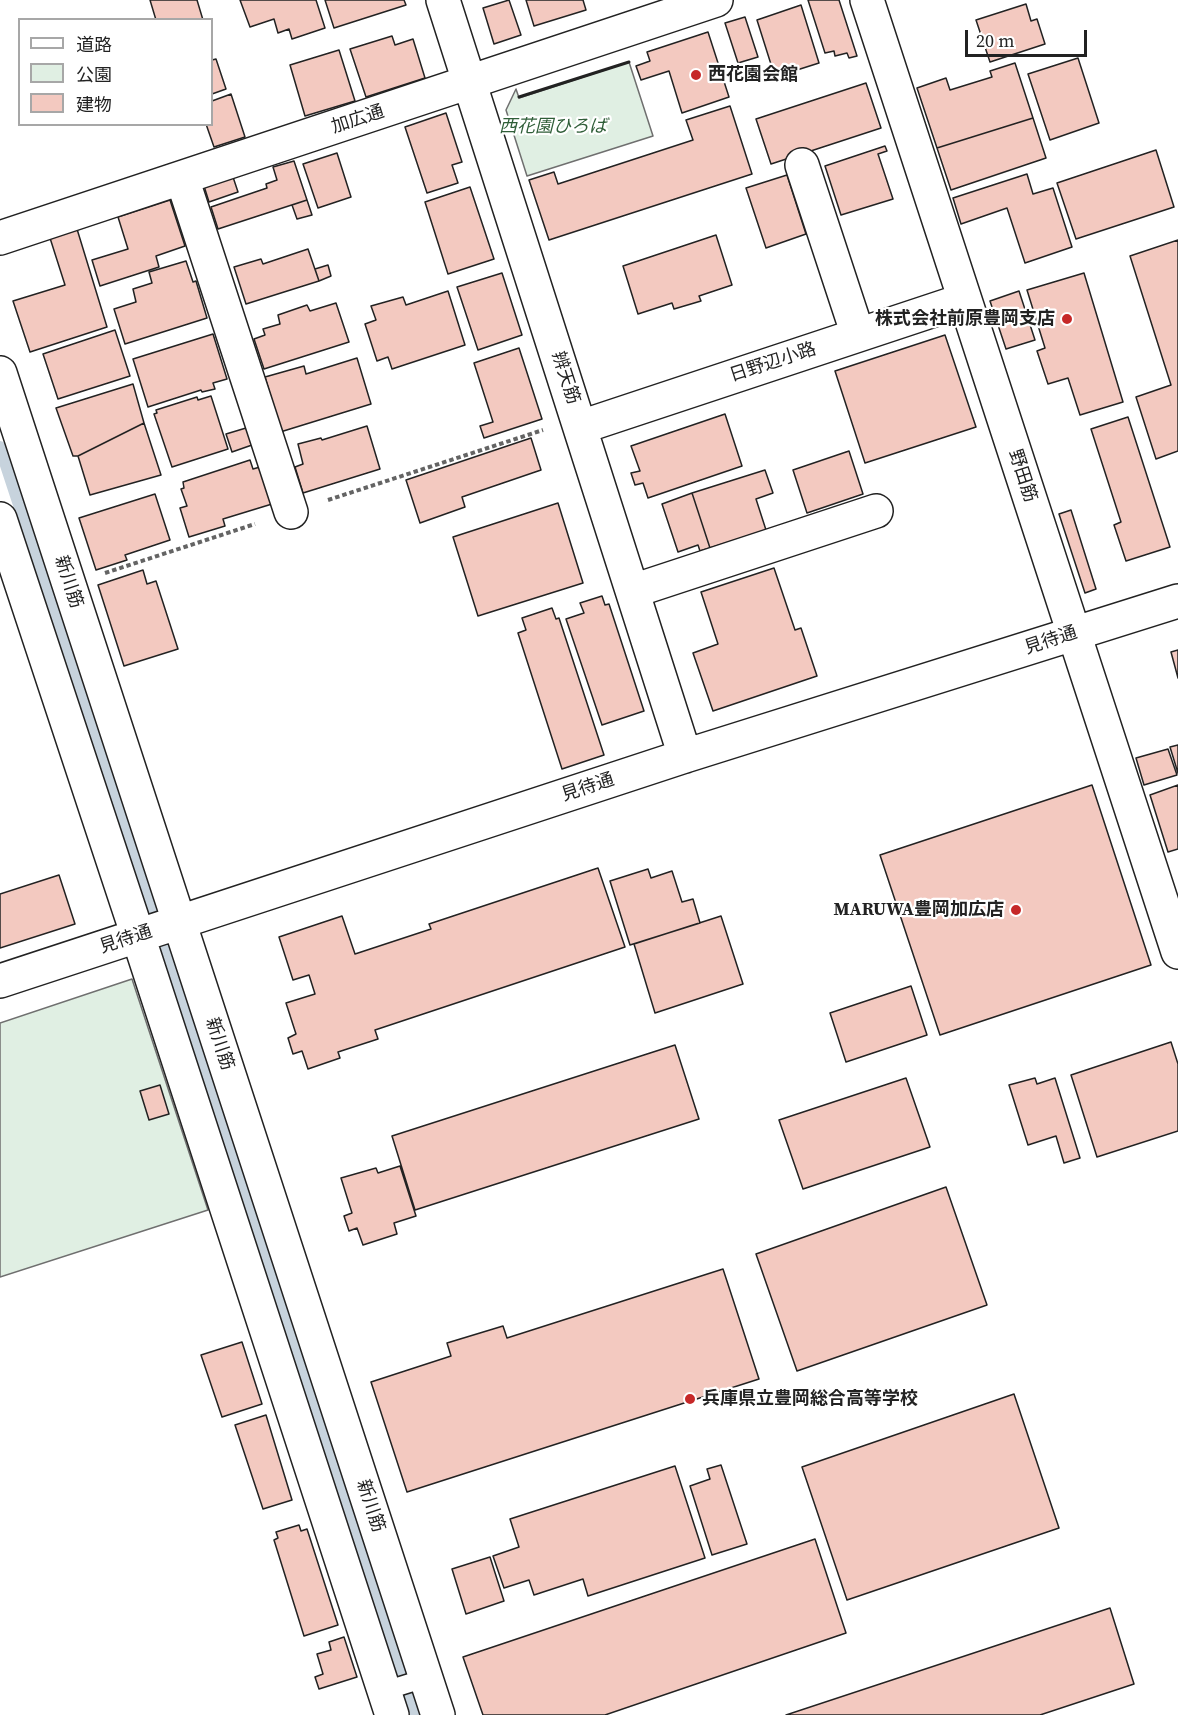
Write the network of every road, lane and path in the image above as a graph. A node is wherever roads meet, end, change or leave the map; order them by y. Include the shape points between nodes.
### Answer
1 (443, 0) edge
2 (716, 0) edge
3 (867, 0) edge
4 (471, 83) junction
5 (802, 165) dead end
6 (182, 178) junction
7 (0, 238) edge
8 (964, 300) junction
9 (858, 335) junction
10 (0, 374) edge
11 (581, 427) junction
12 (876, 511) dead end
13 (291, 512) dead end
14 (0, 519) edge
15 (633, 591) junction
16 (1178, 601) edge
17 (1074, 634) junction
18 (685, 756) junction
19 (180, 923) junction
20 (138, 936) junction
21 (1178, 952) edge
22 (0, 981) edge
23 (424, 1679) junction
24 (389, 1699) edge
25 (438, 1715) edge

1 - 4 street, 辨天筋
2 - 4 street, 加広通
3 - 8 street, 野田筋
4 - 6 street, 加広通
4 - 11 street, 辨天筋
5 - 9 street
6 - 7 street, 加広通
6 - 13 street
8 - 9 street, 日野辺小路
8 - 17 street, 野田筋
9 - 11 street, 日野辺小路
10 - 19 street, 新川筋
11 - 15 street, 辨天筋
12 - 15 street
14 - 20 street
15 - 18 street, 辨天筋
16 - 17 street, 見待通
17 - 18 street, 見待通
17 - 21 street, 野田筋
18 - 19 street, 見待通
19 - 20 street, 見待通
19 - 23 street, 新川筋
20 - 22 street, 見待通
20 - 24 street
23 - 24 lane
23 - 25 street, 新川筋

